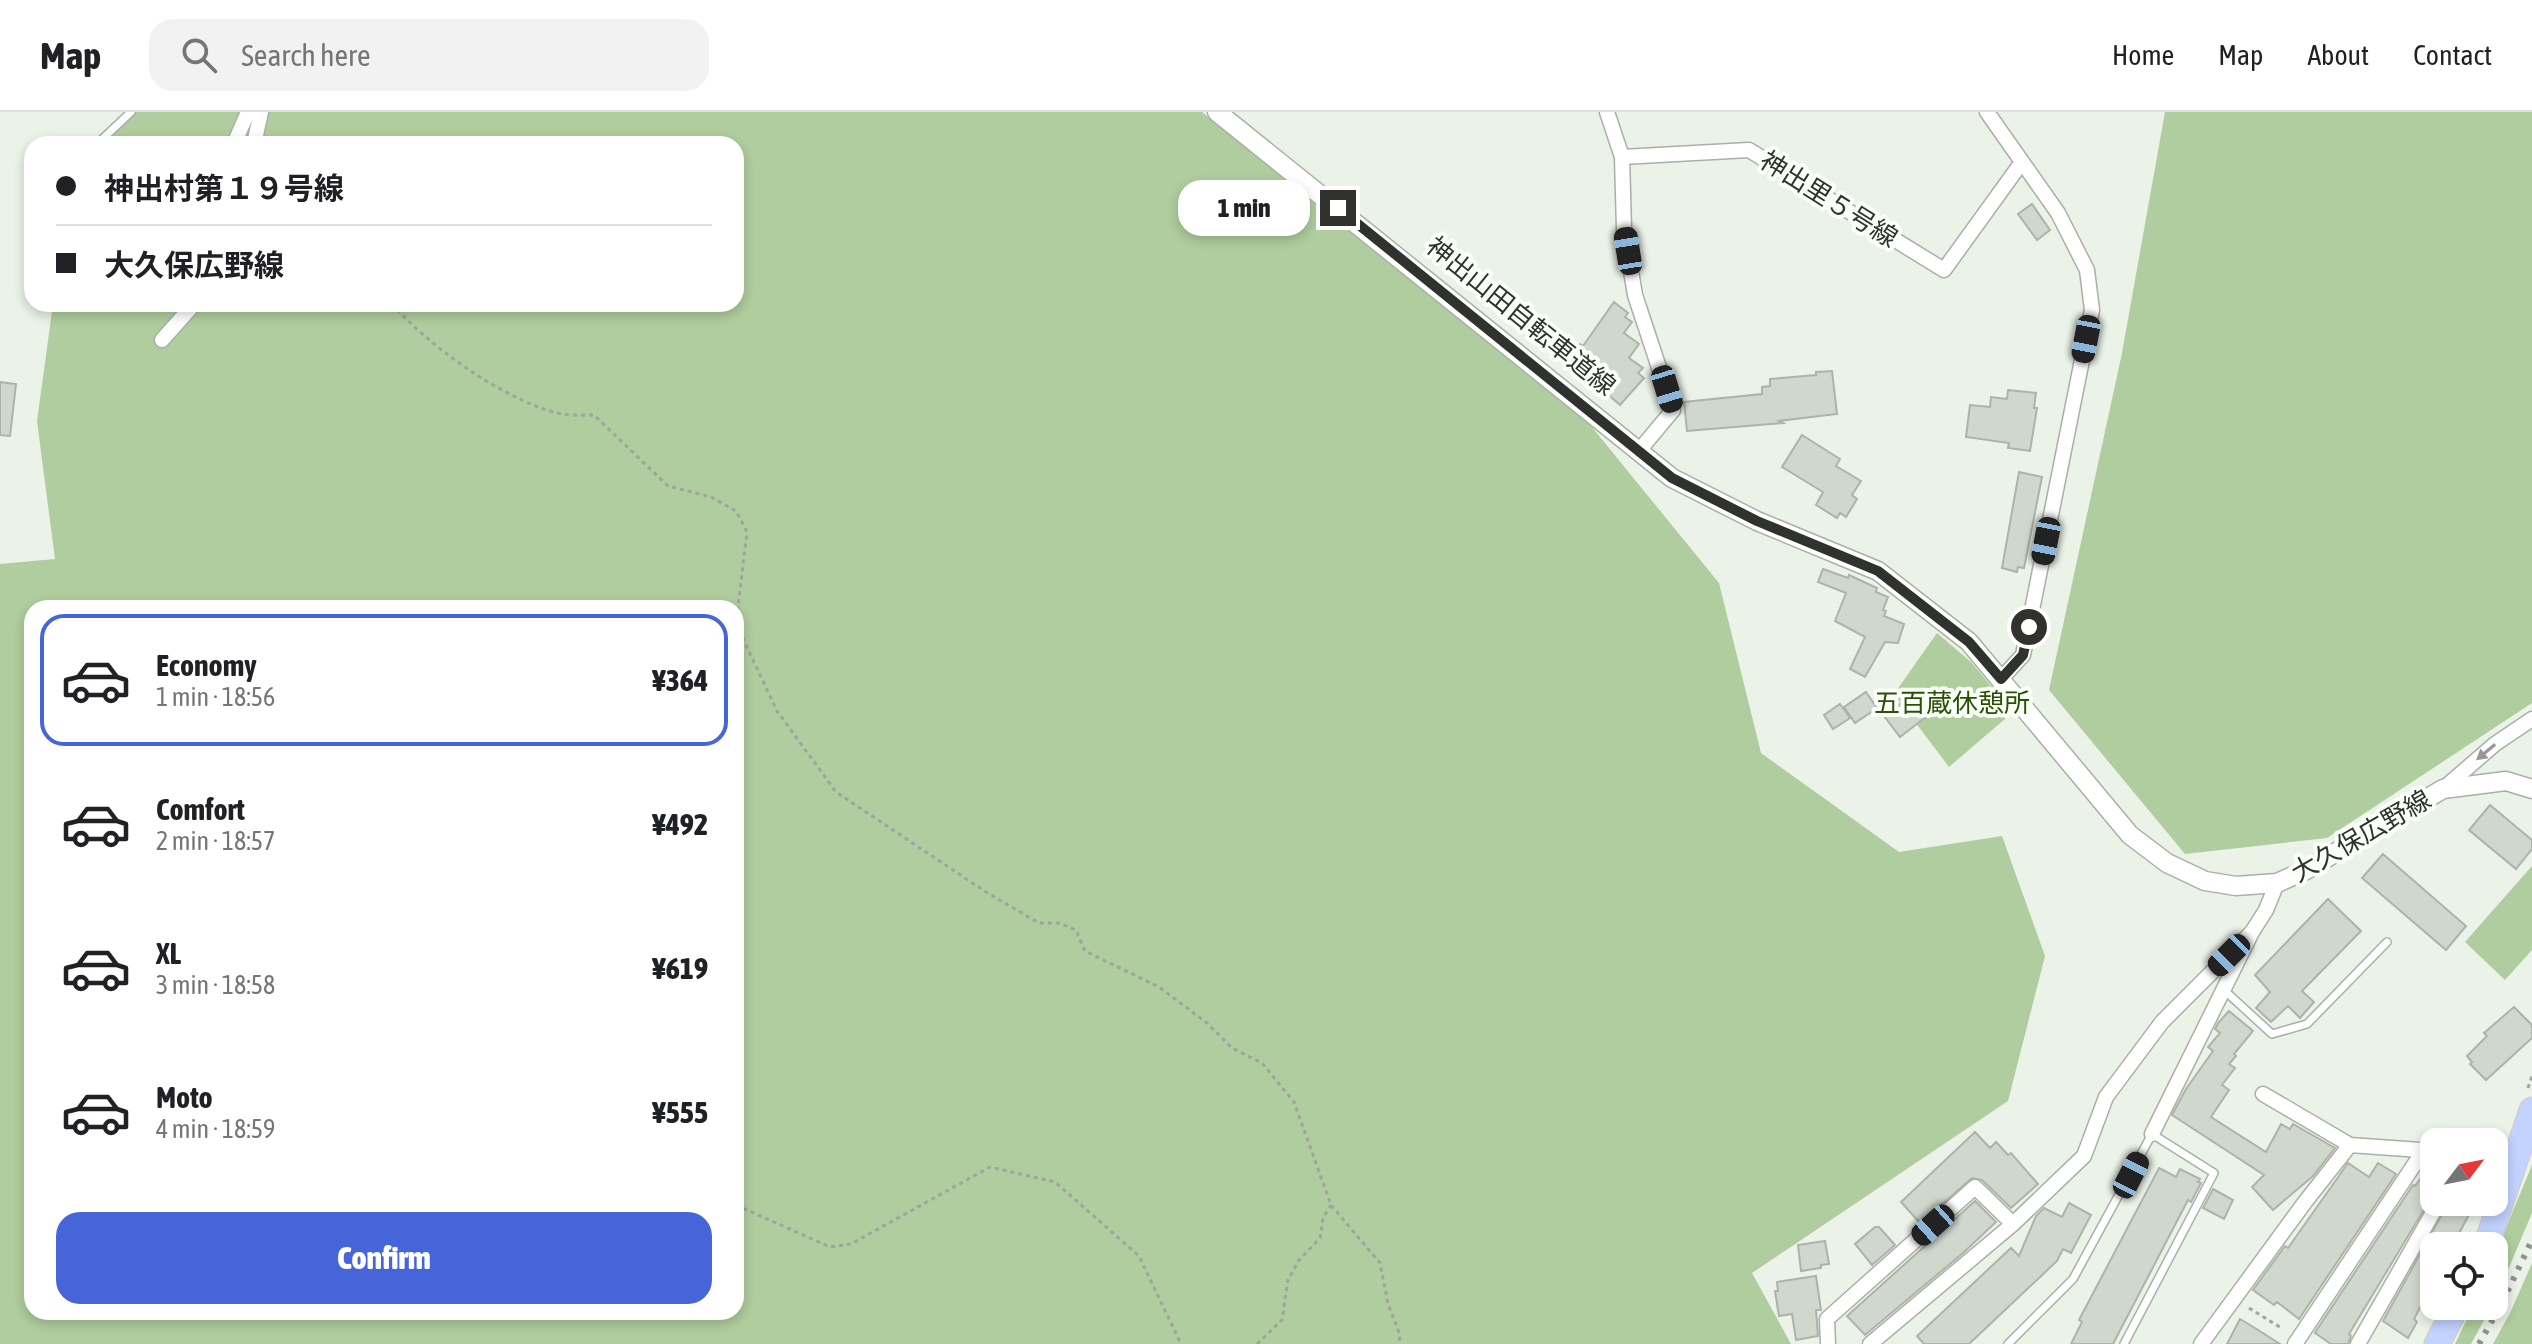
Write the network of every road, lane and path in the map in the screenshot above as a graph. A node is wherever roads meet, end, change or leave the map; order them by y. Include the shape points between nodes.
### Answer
1 (131, 112) edge
2 (248, 112) edge
3 (261, 112) edge
4 (1217, 112) edge
5 (1607, 112) edge
6 (1987, 112) edge
7 (106, 136) edge
8 (238, 136) edge
9 (256, 136) edge
10 (1622, 157) junction
11 (2022, 162) junction
12 (187, 312) edge
13 (399, 312) edge
14 (162, 340) dead end
15 (1638, 452) junction
16 (739, 600) edge
17 (744, 641) edge
18 (2001, 679) junction
19 (2532, 719) edge
20 (2443, 789) junction
21 (2532, 789) edge
22 (2277, 883) junction
23 (2252, 932) junction
24 (2387, 942) dead end
25 (2224, 990) junction
26 (2263, 1094) dead end
27 (2532, 1110) edge
28 (2152, 1134) junction
29 (2350, 1145) junction
30 (2420, 1149) edge
31 (2508, 1151) edge
32 (2420, 1163) edge
33 (1331, 1205) junction
34 (744, 1209) edge
35 (2431, 1216) edge
36 (2013, 1224) junction
37 (2233, 1298) junction
38 (2450, 1320) edge
39 (2297, 1342) edge
40 (1181, 1344) edge
41 (1257, 1344) edge
42 (1399, 1344) edge
43 (1828, 1344) edge
44 (1870, 1344) edge
45 (2008, 1344) edge
46 (2124, 1344) edge
47 (2201, 1344) edge
48 (2358, 1344) edge
49 (2437, 1344) edge

1 - 7 lane
2 - 8 street
3 - 9 street
4 - 15 street, 大久保広野線
5 - 10 street
6 - 11 street
10 - 11 street, 神出里５号線 via 1749,150 1944,270
10 - 15 street via 1624,229 1635,295 1673,410
11 - 18 street via 2058,213 2087,270 2092,310 2023,655
12 - 14 street
13 - 16 path via 491,385 559,414 594,415 668,486 711,497 736,511 747,532
15 - 18 street, 大久保広野線 via 1672,478 1757,521 1878,571 1969,642
17 - 33 path via 777,711 836,792 1039,923 1076,930 1085,951 1159,987 1232,1048 1262,1063 1294,1102
18 - 22 street, 大久保広野線 via 2130,835 2167,863 2205,881 2236,886
19 -> 20 street
20 - 21 street, 大久保広野線 via 2506,781
20 - 22 street, 大久保広野線
22 - 23 street
23 - 25 street
23 - 36 street via 2162,1022 2106,1097 2084,1156
24 - 25 lane via 2307,1024 2272,1034
25 - 28 street
26 - 29 street
27 - 31 main road
28 - 45 lane via 2073,1279
28 - 46 lane via 2214,1173
29 - 30 street
29 - 37 street
32 - 39 street
33 - 41 path via 1320,1238 1288,1280 1282,1320
33 - 42 path via 1380,1263
34 - 40 path via 830,1247 851,1244 990,1167 1055,1182 1139,1256
35 - 48 street
36 - 43 street via 1975,1187 1827,1319
36 - 44 street
37 - 39 path
37 - 47 street
38 - 49 main road

